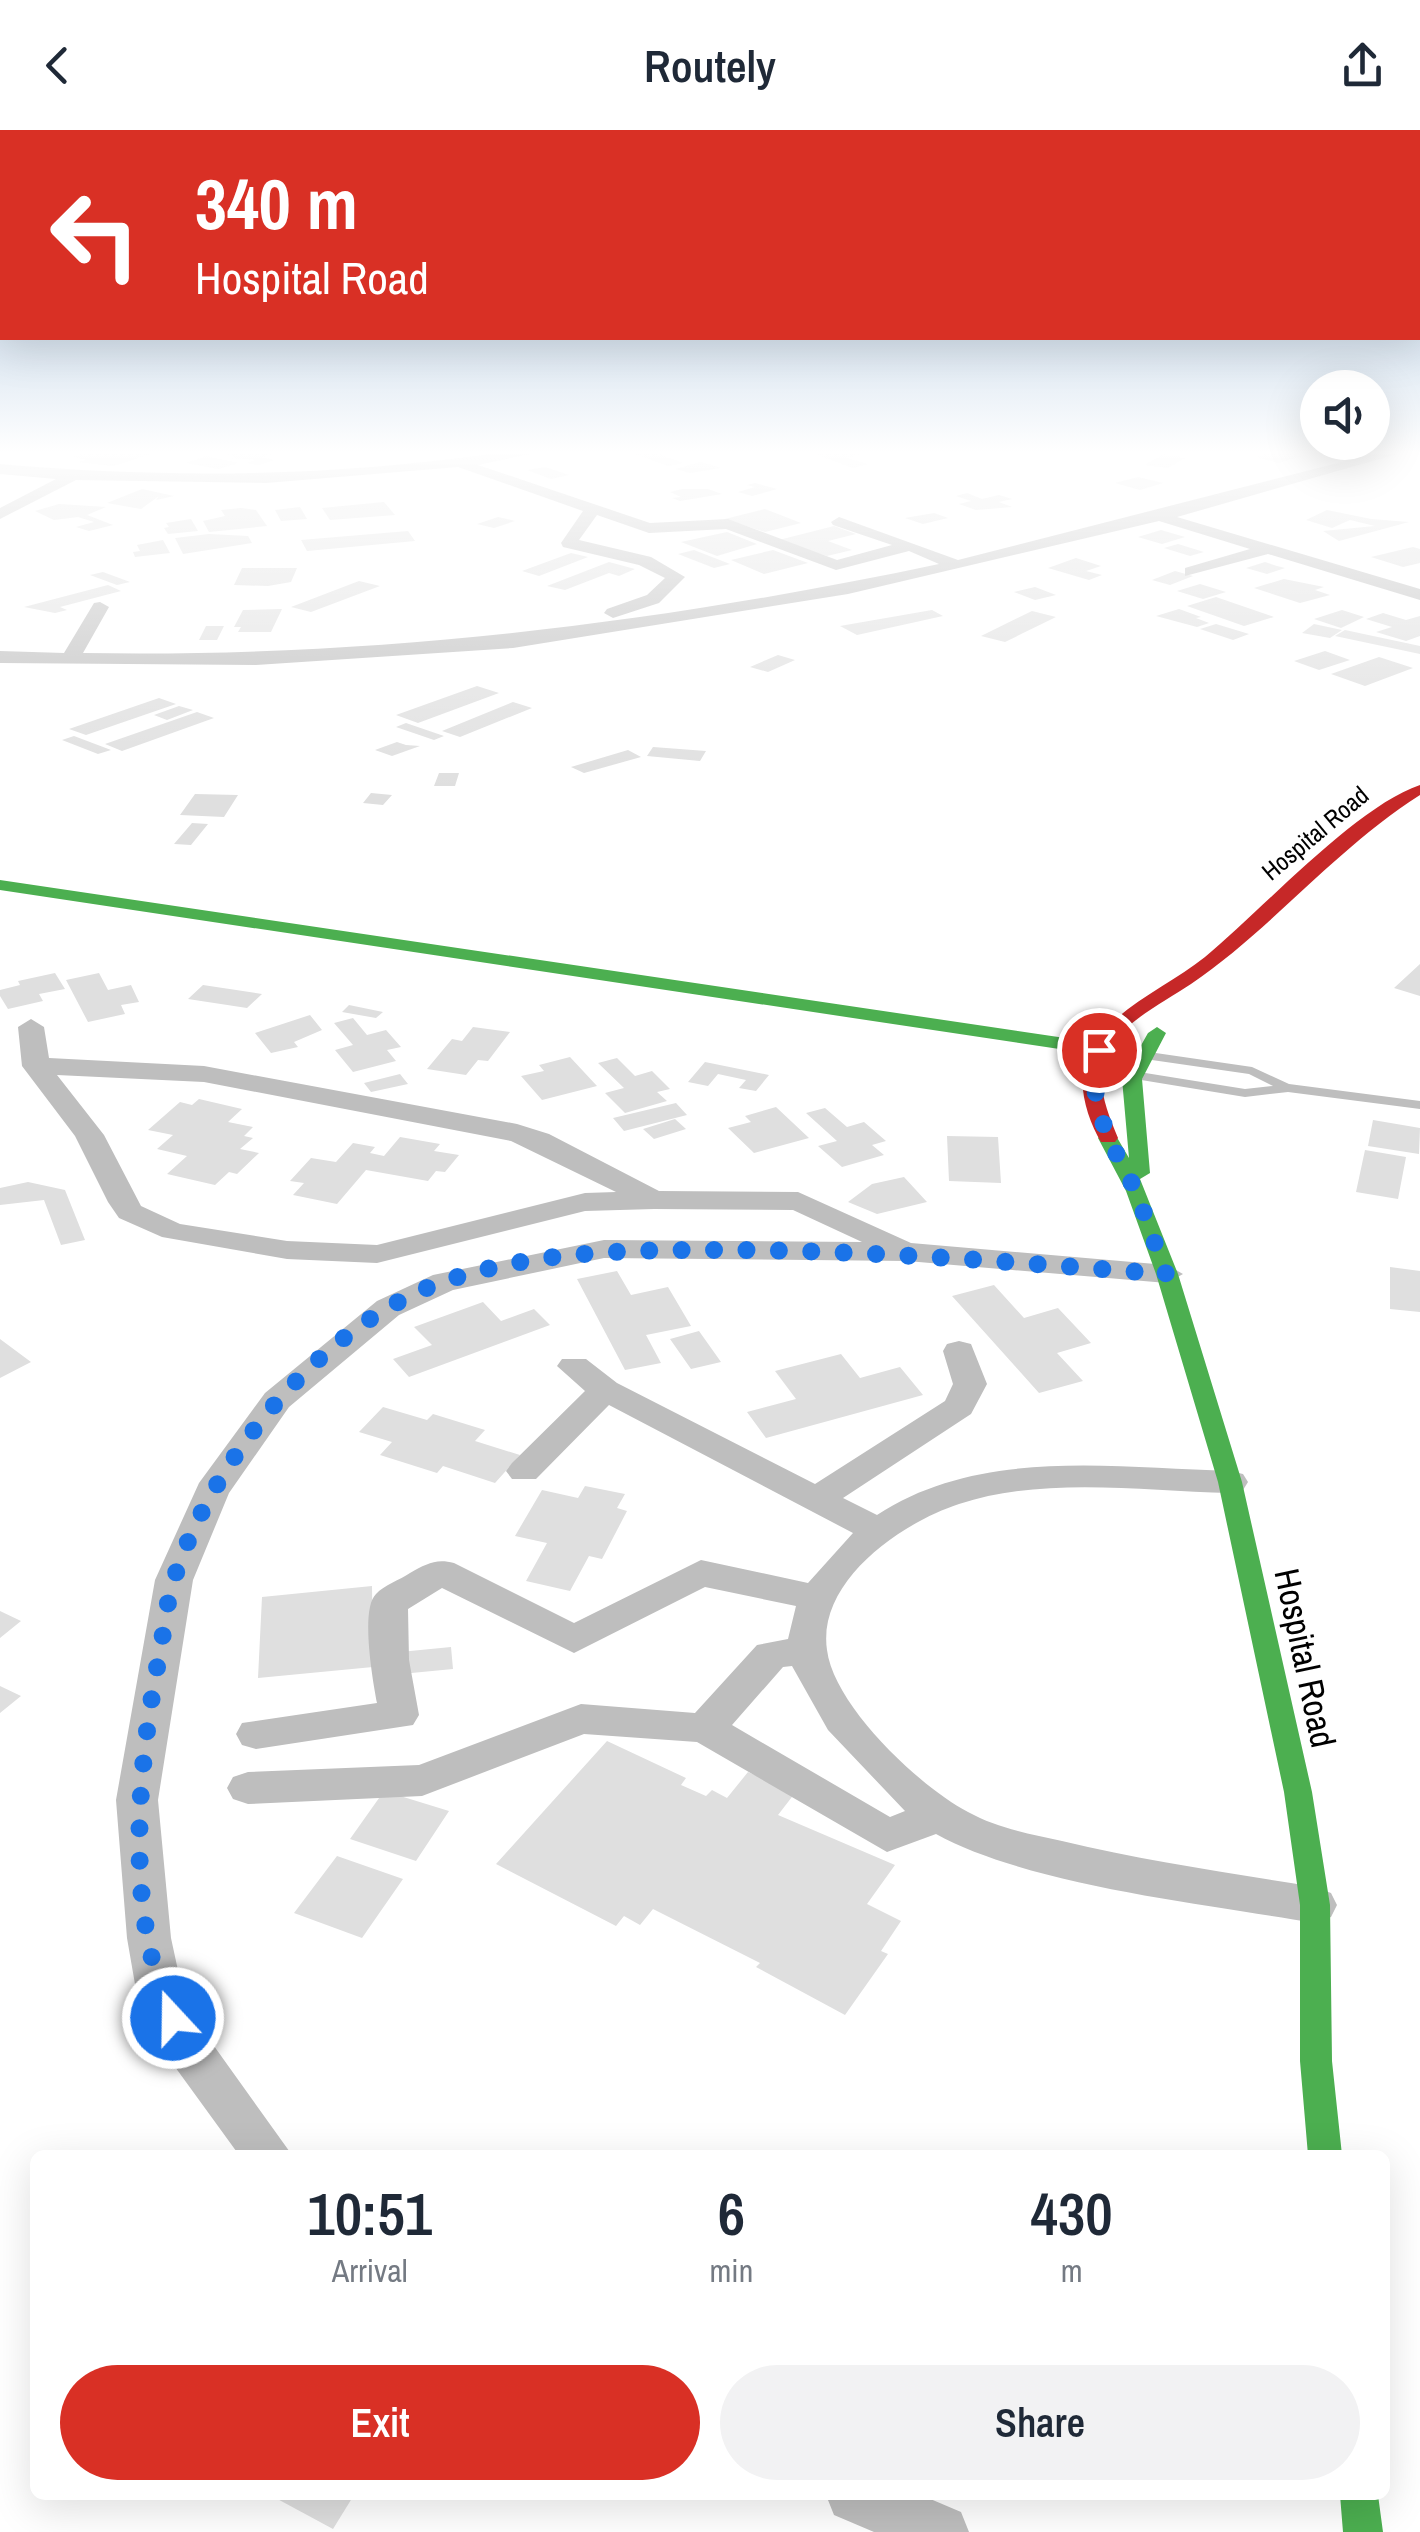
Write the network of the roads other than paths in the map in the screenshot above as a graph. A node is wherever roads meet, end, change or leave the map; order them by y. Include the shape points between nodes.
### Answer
1 (651, 564) edge
2 (960, 564) edge
3 (1217, 564) edge
4 (1317, 564) edge
5 (956, 565) joint
6 (1191, 572) dead end
7 (1420, 596) edge
8 (100, 608) dead end
9 (631, 625) junction
10 (0, 656) edge
11 (70, 659) junction
12 (1420, 789) edge
13 (0, 885) edge
14 (0, 904) edge
15 (330, 934) junction
16 (312, 951) junction
17 (1205, 966) junction
18 (31, 1027) dead end
19 (940, 1038) junction
20 (1095, 1060) junction
21 (1133, 1064) junction
22 (36, 1066) junction
23 (1288, 1088) junction
24 (1416, 1103) edge
25 (1136, 1191) junction
26 (654, 1200) junction
27 (907, 1252) junction
28 (1166, 1274) junction
29 (960, 1351) dead end
30 (574, 1366) dead end
31 (606, 1390) junction
32 (524, 1470) dead end
33 (1230, 1482) junction
34 (818, 1498) junction
35 (877, 1530) junction
36 (820, 1598) junction
37 (807, 1650) junction
38 (705, 1728) junction
39 (256, 1734) dead end
40 (248, 1788) dead end
41 (940, 1814) junction
42 (1315, 1905) junction
43 (262, 2150) edge
44 (1325, 2150) edge
45 (866, 2500) edge
46 (1360, 2500) edge
47 (941, 2532) edge
48 (1364, 2532) edge

1 - 9 street via 676,577 653,599 612,613
2 - 5 street
3 - 6 street
4 - 7 street
5 - 9 street
8 - 11 street
9 - 11 street via 398,652
10 - 11 street
12 - 17 street, Hospital Road via 1323,857
13 - 15 street
14 - 16 street
15 - 16 street
15 - 19 street
16 - 19 street
17 - 20 street via 1158,996
17 - 21 street
18 - 22 street via 28,1047
19 - 20 street
20 - 21 street
20 - 25 street, Hospital Road via 1106,1134
21 - 23 lane via 1245,1093
21 - 23 lane via 1252,1071
21 - 25 street via 1142,1160
22 - 26 street via 204,1074 518,1134
22 - 26 street via 92,1137 132,1215 160,1228 345,1257 585,1202
23 - 24 lane
25 - 28 street, Hospital Road
26 - 27 street via 798,1201
27 - 28 street
27 - 43 street via 604,1249 444,1282 388,1308 278,1400 212,1491 174,1580 137,1800 160,1990 186,2046
28 - 33 street, Hospital Road
29 - 34 street via 970,1384 959,1407
30 - 31 street
31 - 32 street
31 - 34 street
33 - 35 street via 1013,1480 944,1496
33 - 42 street, Hospital Road via 1298,1792
34 - 35 street
35 - 36 street via 847,1556
36 - 37 street
36 - 39 street via 702,1573 574,1639 440,1572 390,1602 389,1660 398,1715
37 - 38 street via 771,1655
37 - 41 street via 834,1710 897,1782
38 - 40 street via 581,1720 422,1780
38 - 41 street via 886,1836
41 - 42 street via 1006,1844 1082,1864
42 - 44 street, Hospital Road via 1316,2061
45 - 47 street
46 - 48 street

